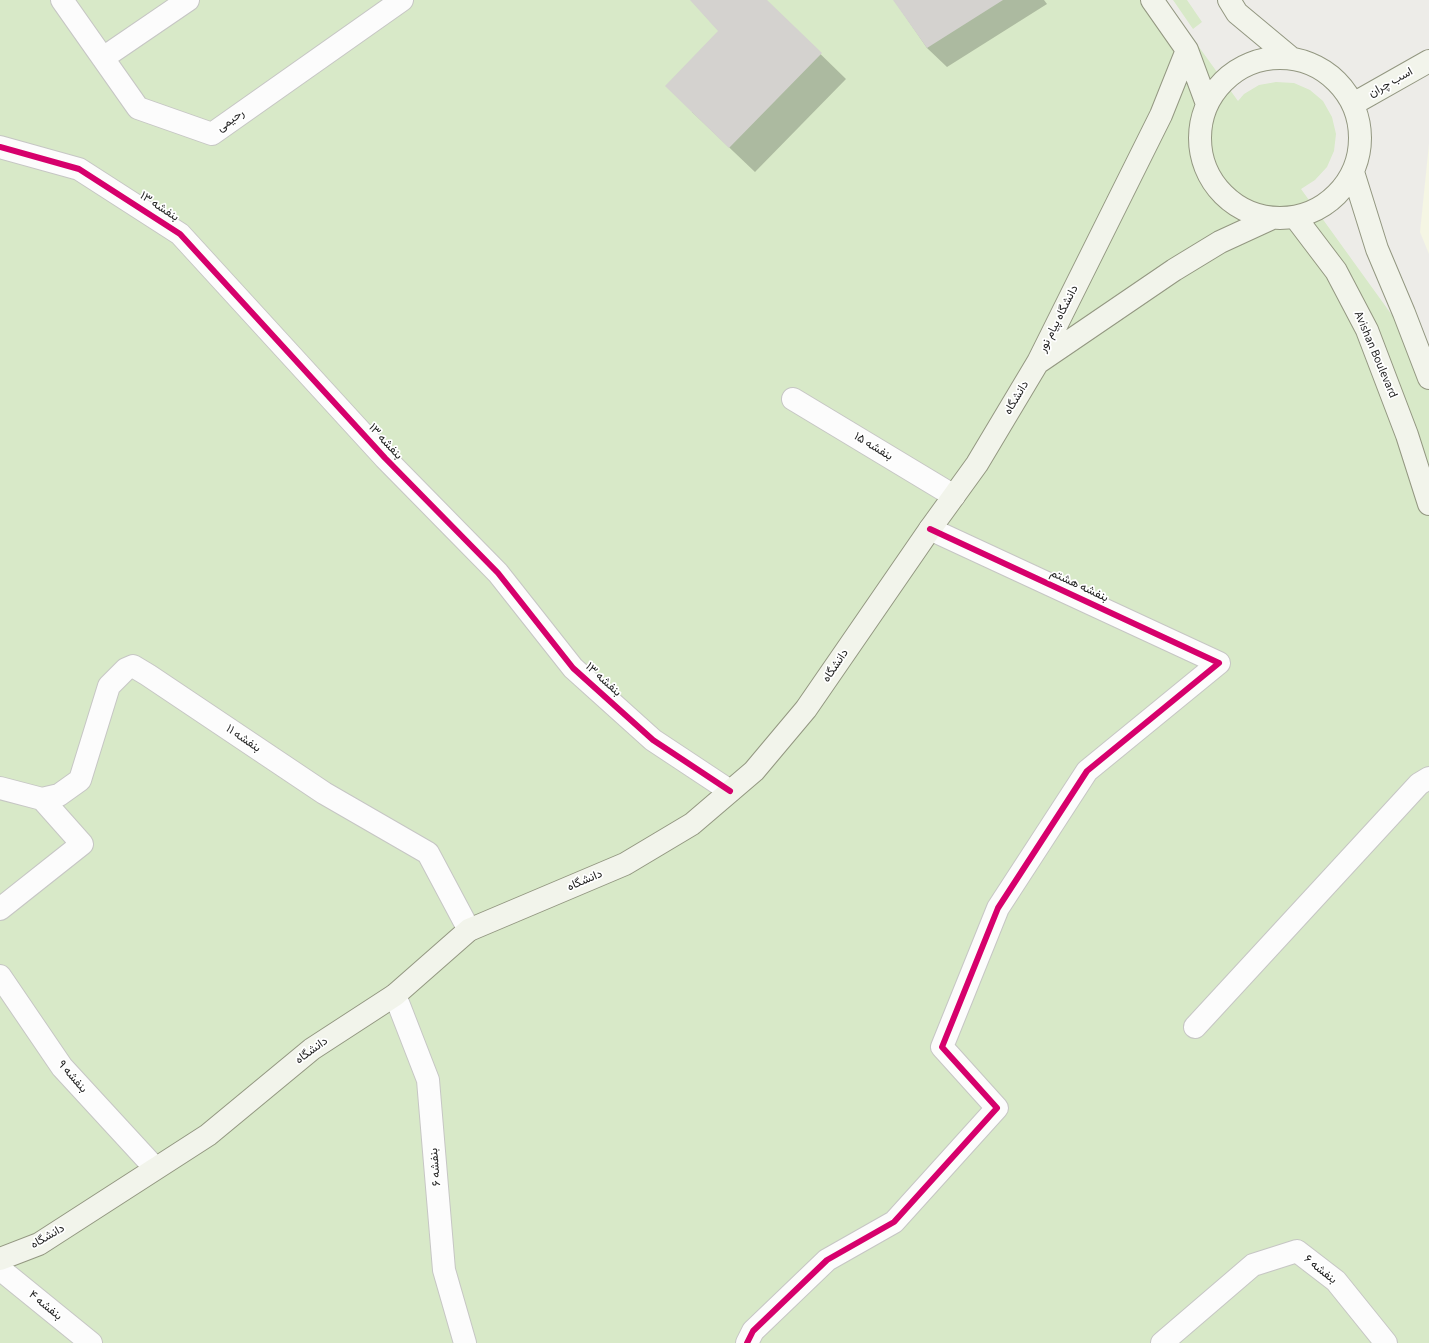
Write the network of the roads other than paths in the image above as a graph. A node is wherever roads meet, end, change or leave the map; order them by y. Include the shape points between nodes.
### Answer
1 (62, 0) edge
2 (188, 0) edge
3 (402, 0) edge
4 (1152, 0) edge
5 (1228, 0) edge
6 (1187, 50) junction
7 (102, 58) junction
8 (1290, 58) junction
9 (1429, 61) edge
10 (1207, 104) junction
11 (1353, 104) junction
12 (0, 147) edge
13 (1353, 172) junction
14 (1295, 218) junction
15 (1270, 219) junction
16 (1038, 362) junction
17 (1429, 378) edge
18 (793, 399) dead end
19 (954, 496) junction
20 (1429, 504) edge
21 (930, 528) junction
22 (1429, 778) edge
23 (0, 788) edge
24 (730, 791) junction
25 (42, 799) junction
26 (0, 909) edge
27 (469, 930) junction
28 (0, 976) edge
29 (395, 995) junction
30 (1195, 1027) dead end
31 (155, 1168) junction
32 (0, 1259) edge
33 (0, 1269) edge
34 (91, 1343) edge
35 (465, 1343) edge
36 (747, 1343) edge
37 (1162, 1343) edge
38 (1386, 1343) edge

1 - 7 street, رحیمی
2 - 7 street
3 - 7 street, رحیمی via 212,134 138,108
4 - 6 main road
5 - 8 main road via 1237,13
6 - 10 main road
6 - 16 main road, دانشگاه پیام نور via 1161,115
8 - 10 main road via 1265,59 1241,67 1221,83
8 - 11 main road via 1316,66 1338,81
9 - 11 main road, اسب چران
10 - 15 main road via 1200,128 1200,154 1209,177 1225,197 1245,211
11 - 13 main road via 1360,126 1360,150
12 - 24 street, بنفشه ۱۳ via 79,170 180,234 385,458 498,572 573,668 653,740
13 - 14 main road via 1339,193 1319,209
13 - 17 main road via 1377,249
14 - 15 main road
14 - 20 main road, Avishan Boulevard via 1336,271 1367,330 1408,435
15 - 16 main road, دانشگاه پیام نور via 1220,242 1174,270
16 - 19 main road, دانشگاه via 977,464
18 - 19 street, بنفشه ۱۵
19 - 21 main road, دانشگاه
21 - 24 main road, دانشگاه via 806,710 754,771
21 - 36 street, بنفشه هشتم via 1219,663 1087,771 998,908 942,1048 997,1108 894,1222 827,1260 753,1331
22 - 30 street via 1419,784
23 - 25 street
24 - 27 main road, دانشگاه via 692,824 625,864
25 - 26 street via 82,844
25 - 27 street, بنفشه ۱۱ via 59,795 80,780 110,686 126,669 133,666 324,793 428,854
27 - 29 main road, دانشگاه
28 - 31 street, بنفشه ۹ via 62,1068
29 - 31 main road, دانشگاه via 312,1049 208,1135
29 - 35 street, بنفشه ۶ via 428,1080 444,1270
31 - 32 main road, دانشگاه via 39,1244
33 - 34 street, بنفشه ۴
37 - 38 street, بنفشه ۶ via 1253,1265 1297,1252 1336,1281

